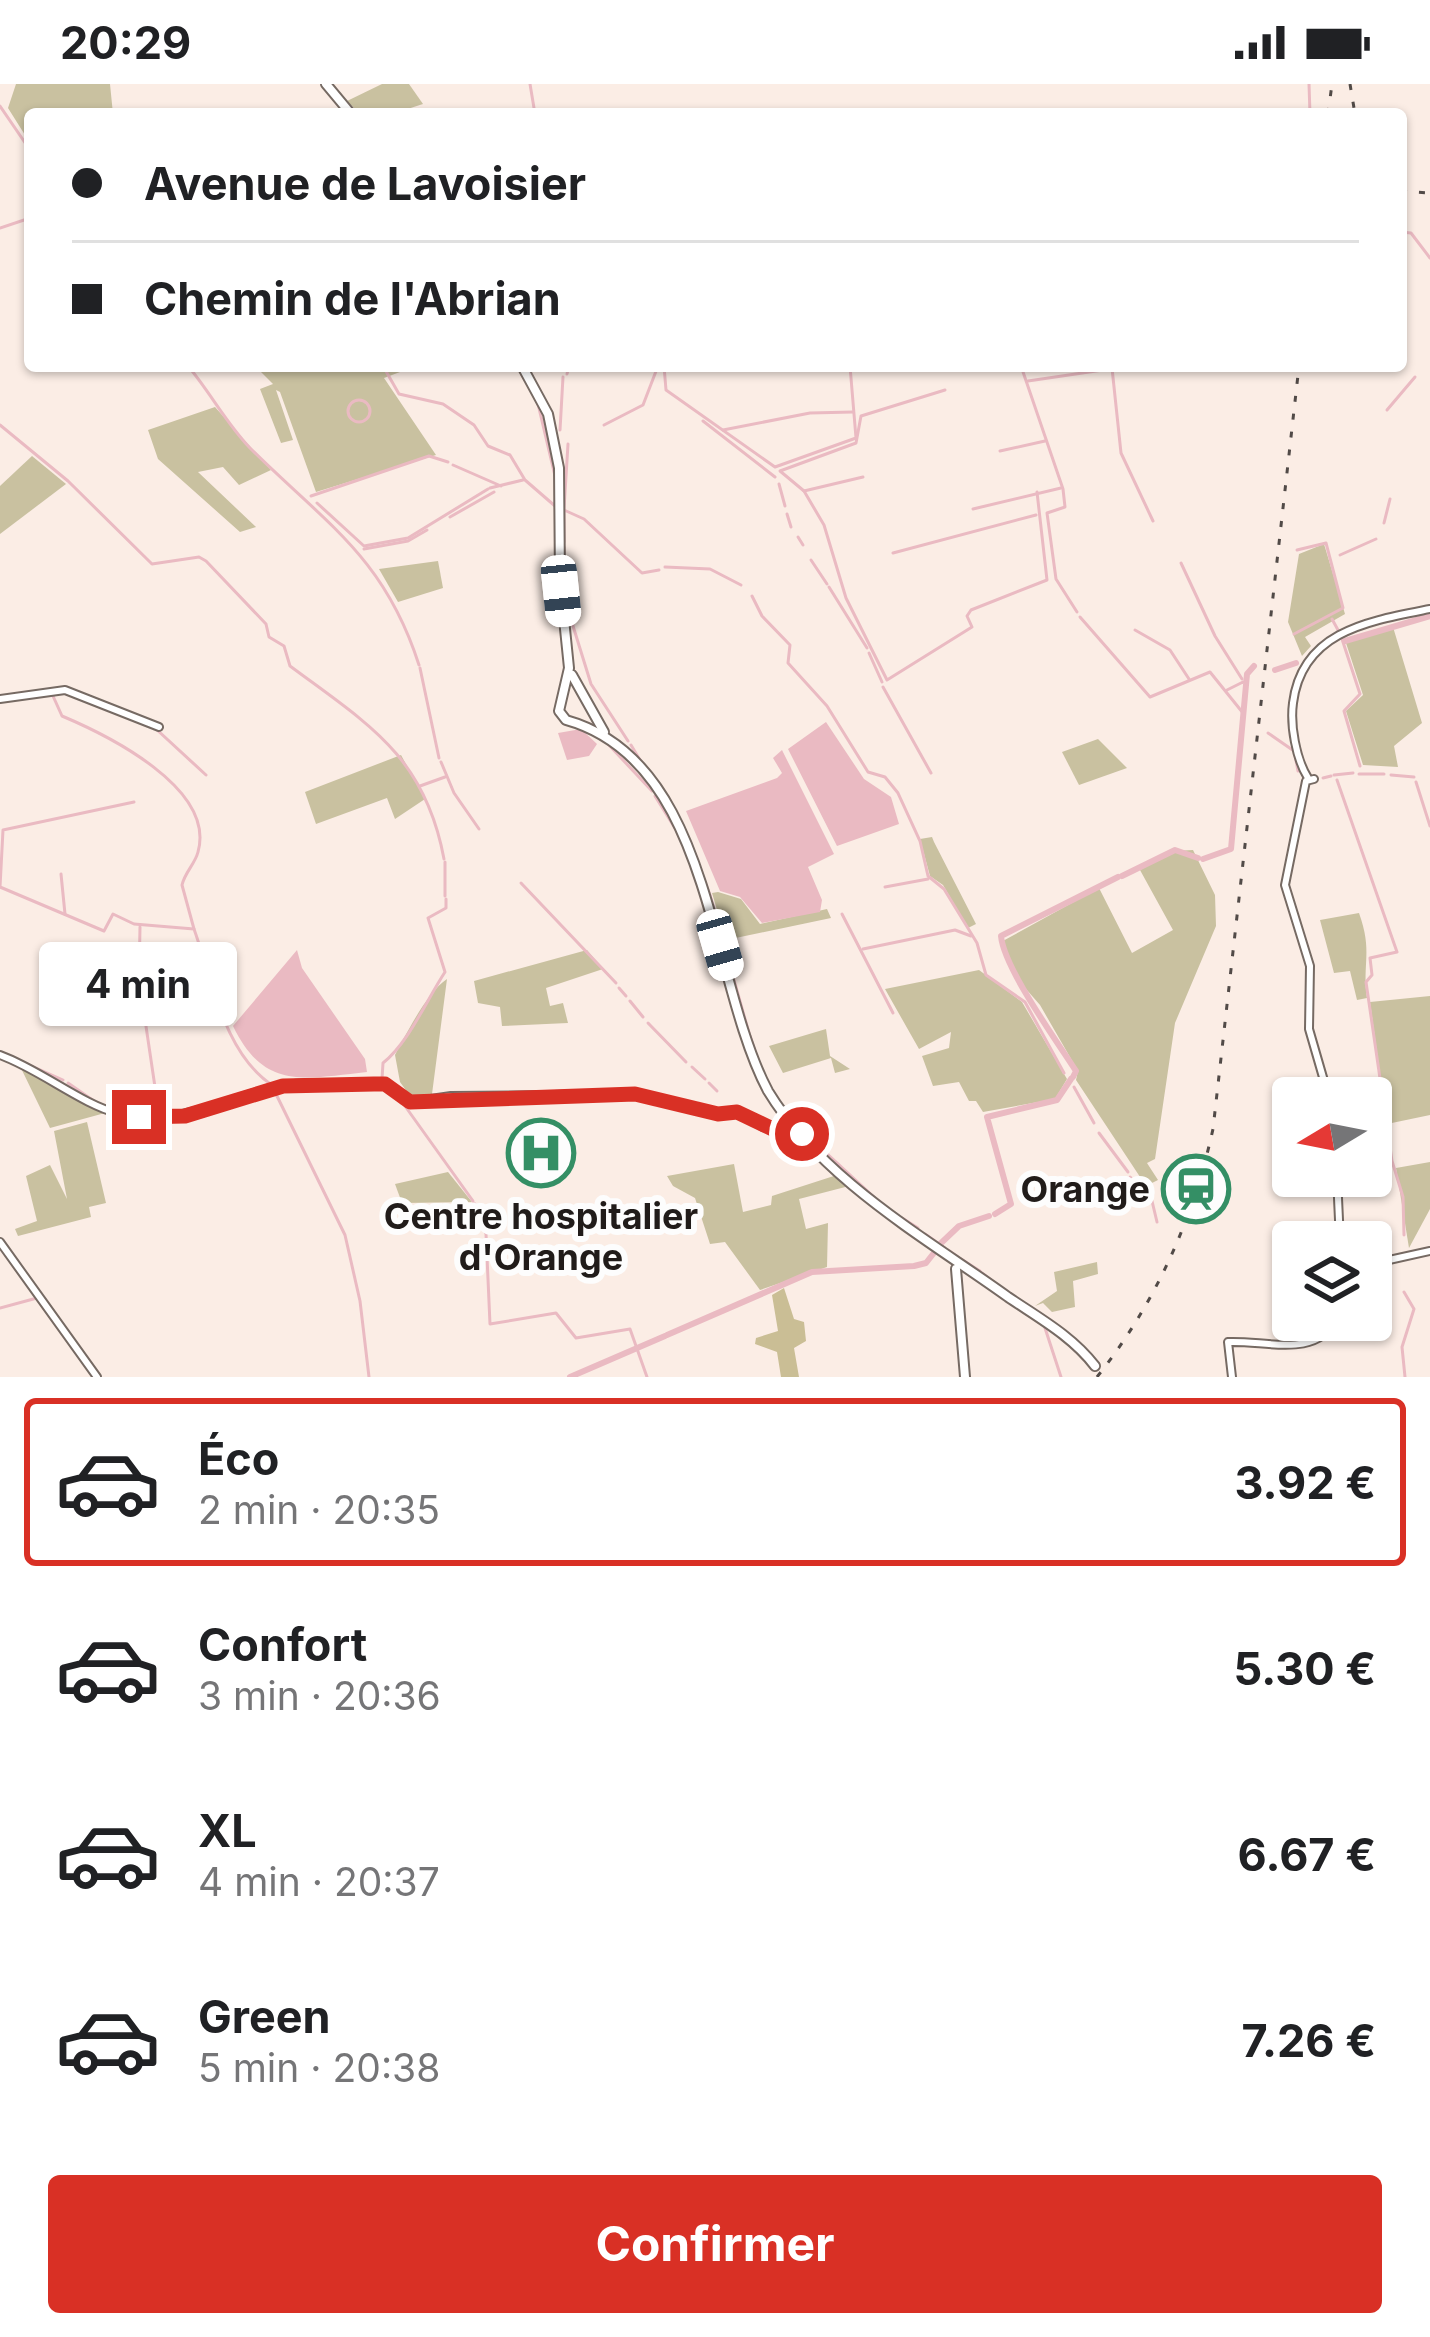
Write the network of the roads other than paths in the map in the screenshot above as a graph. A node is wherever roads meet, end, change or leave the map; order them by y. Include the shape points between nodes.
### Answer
1 (326, 84) edge
2 (346, 108) edge
3 (525, 372) edge
4 (1428, 610) edge
5 (569, 668) junction
6 (579, 690) junction
7 (567, 692) junction
8 (0, 699) edge
9 (590, 713) junction
10 (582, 722) junction
11 (158, 727) dead end
12 (610, 739) junction
13 (0, 1055) edge
14 (1323, 1077) edge
15 (802, 1134) junction
16 (0, 1242) edge
17 (1430, 1251) edge
18 (1392, 1259) edge
19 (957, 1264) junction
20 (1313, 1341) edge
21 (1095, 1366) dead end
22 (97, 1377) edge
23 (965, 1377) edge
24 (1232, 1377) edge

1 - 2 main road
3 - 5 main road via 551,424
4 - 14 street via 1338,634 1308,657 1298,678 1292,719 1308,782 1286,868 1287,897 1310,966 1308,1023
5 - 6 main road
5 - 7 main road
6 - 7 main road
6 - 9 main road
7 - 10 main road via 560,714
8 - 11 street via 65,690
9 - 10 main road
9 - 12 main road
10 - 12 main road
12 - 15 main road via 639,767 688,847 759,1073
13 - 15 street via 101,1108 147,1118 195,1113 283,1086 384,1084 406,1102 624,1093
15 - 19 main road
16 - 22 street
17 - 18 street
19 - 21 main road via 1052,1326
19 - 23 main road
20 - 24 street via 1228,1342

